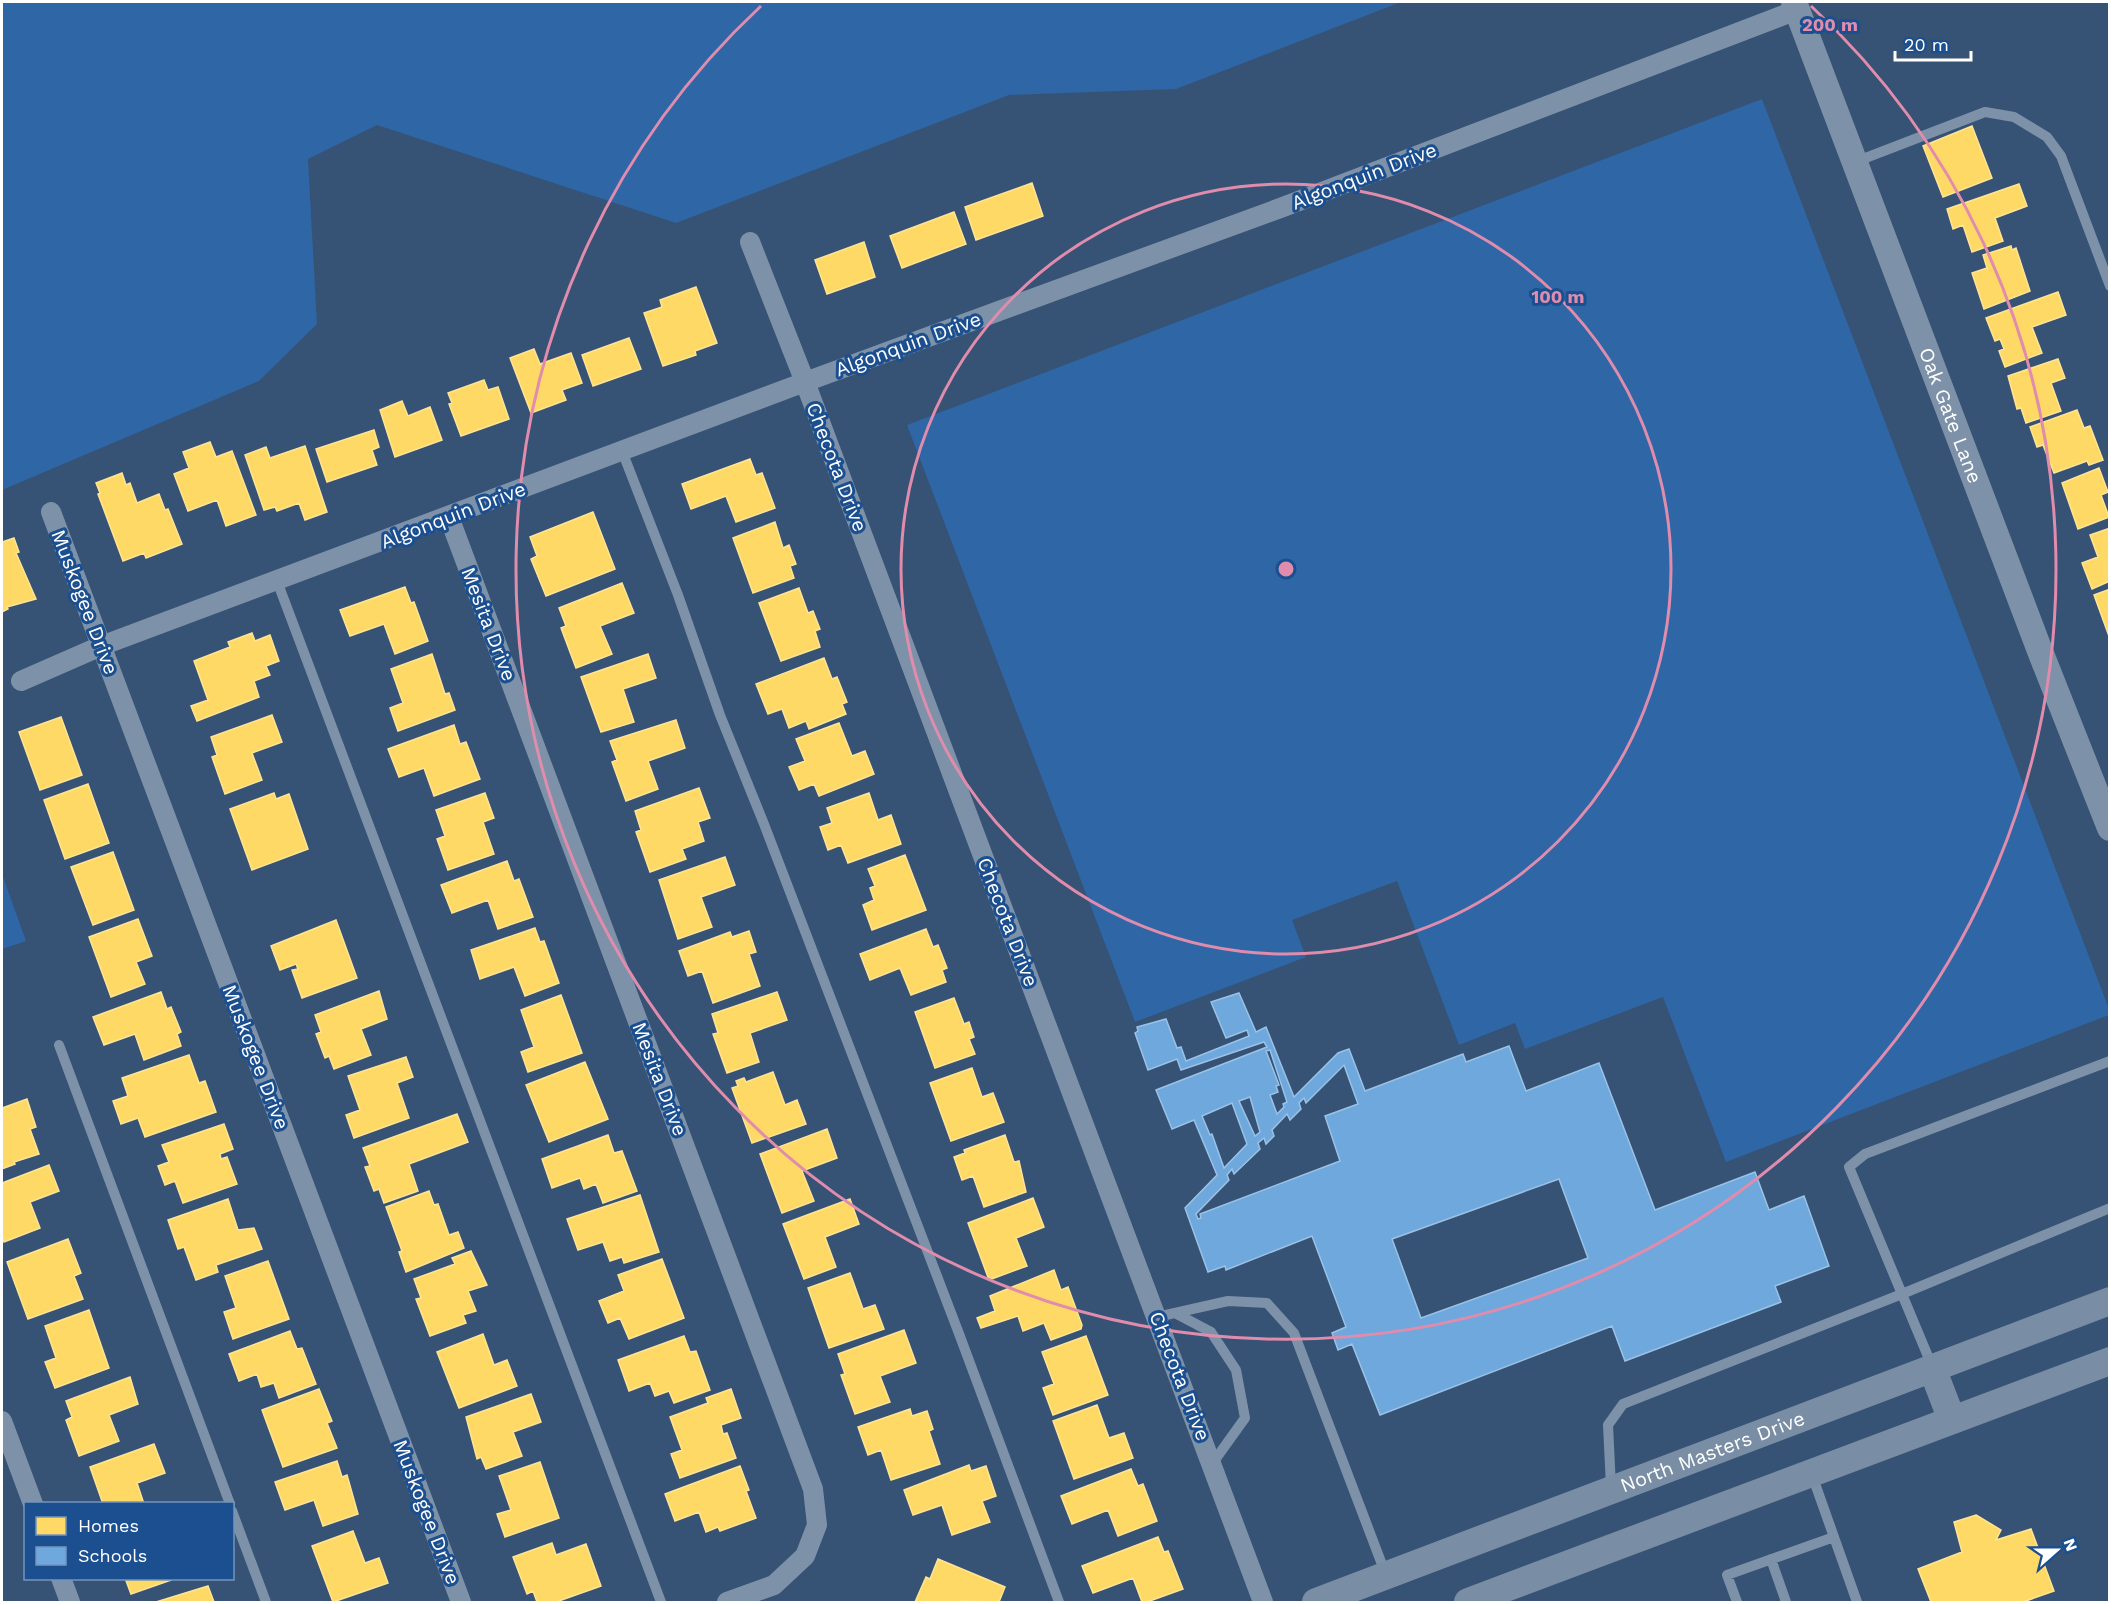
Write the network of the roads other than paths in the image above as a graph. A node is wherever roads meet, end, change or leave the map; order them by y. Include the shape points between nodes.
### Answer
1 (1796, 6) edge
2 (1854, 162) junction
3 (750, 242) dead end
4 (2109, 286) edge
5 (805, 382) junction
6 (622, 451) junction
7 (51, 512) dead end
8 (449, 517) junction
9 (277, 581) junction
10 (101, 646) junction
11 (21, 681) dead end
12 (2109, 828) edge
13 (59, 1045) dead end
14 (2109, 1061) edge
15 (2109, 1208) edge
16 (1902, 1294) junction
17 (2109, 1301) edge
18 (1166, 1315) junction
19 (2109, 1360) edge
20 (1932, 1368) junction
21 (1952, 1420) junction
22 (2, 1421) edge
23 (1212, 1464) junction
24 (1812, 1473) junction
25 (1611, 1490) junction
26 (33, 1502) edge
27 (230, 1502) edge
28 (234, 1516) edge
29 (1834, 1537) junction
30 (1771, 1559) junction
31 (1386, 1576) junction
32 (62, 1580) edge
33 (70, 1602) edge
34 (267, 1602) edge
35 (461, 1602) edge
36 (661, 1602) edge
37 (727, 1602) edge
38 (1059, 1602) edge
39 (1263, 1602) edge
40 (1316, 1602) edge
41 (1468, 1602) edge
42 (1737, 1602) edge
43 (1786, 1602) edge
44 (1857, 1602) edge

1 - 2 street, Oak Gate Lane
1 - 5 street, Algonquin Drive via 1283,207
2 - 4 lane via 1985,112 2014,117 2047,136 2061,156
2 - 12 street, Oak Gate Lane
3 - 5 street, Checota Drive
5 - 6 street, Algonquin Drive
5 - 18 street, Checota Drive
6 - 8 street, Algonquin Drive
6 - 38 lane
7 - 10 street, Muskogee Drive
8 - 9 street, Algonquin Drive
8 - 37 street, Mesita Drive via 813,1489 817,1525 805,1556 774,1585
9 - 10 street, Algonquin Drive
9 - 36 lane
10 - 11 street, Algonquin Drive
10 - 35 street, Muskogee Drive
13 - 27 lane
14 - 16 lane via 1865,1154 1849,1167
15 - 16 lane
16 - 20 lane
16 - 25 lane via 1623,1404 1608,1425
17 - 20 main road, North Masters Drive
18 - 23 street, Checota Drive
18 - 23 lane via 1211,1332 1236,1370 1245,1418
18 - 31 lane via 1228,1301 1267,1303 1294,1333
19 - 21 main road
20 - 21 main road
20 - 25 main road, North Masters Drive
21 - 24 main road
22 - 26 street
23 - 39 street, Checota Drive
24 - 29 lane
24 - 41 main road
25 - 31 main road, North Masters Drive
28 - 34 lane
29 - 30 lane
29 - 44 lane
30 - 42 lane via 1727,1575
30 - 43 lane
31 - 40 main road, North Masters Drive
32 - 33 street

